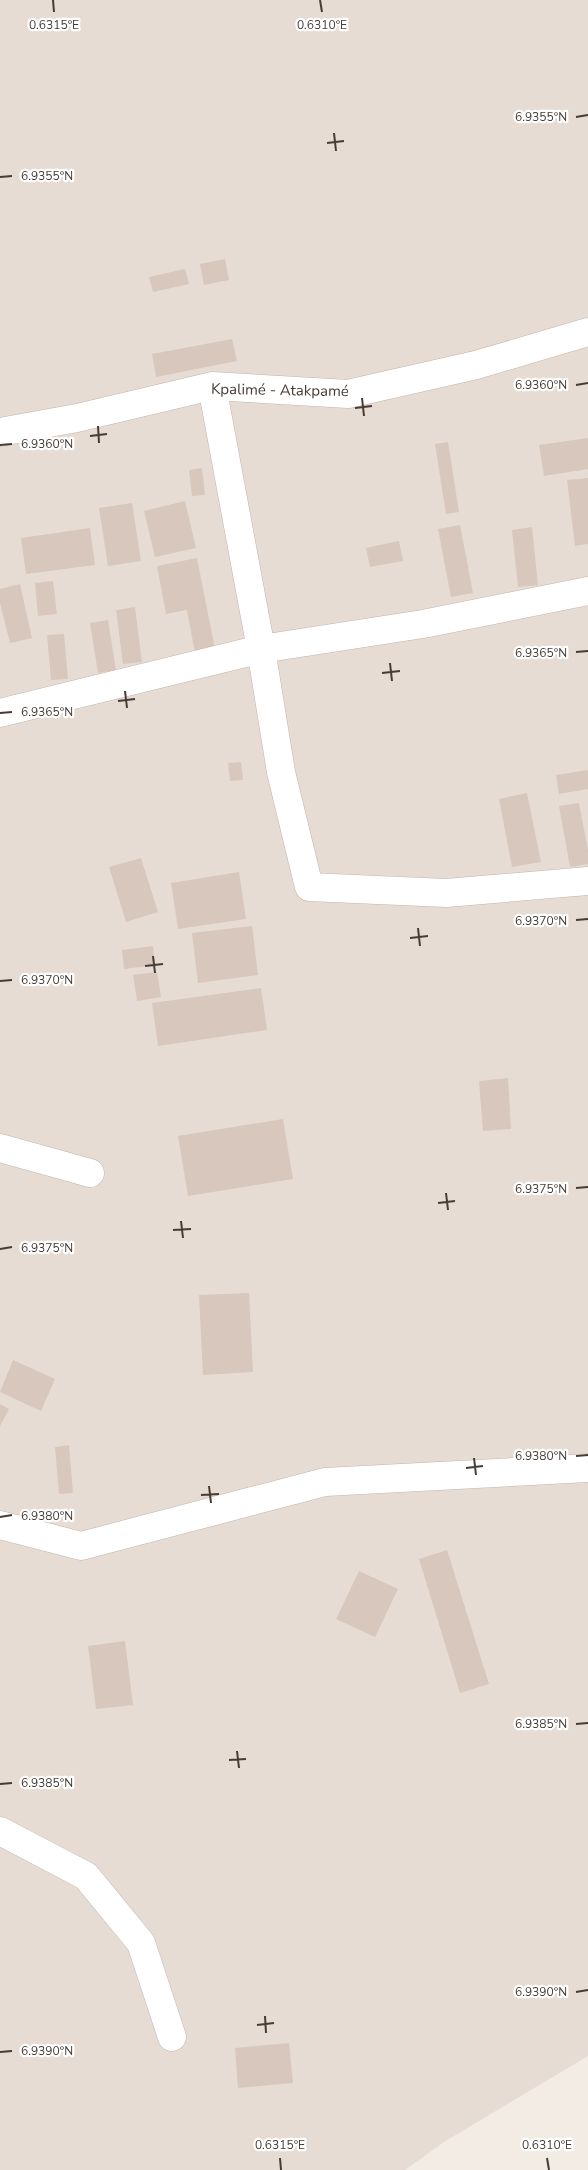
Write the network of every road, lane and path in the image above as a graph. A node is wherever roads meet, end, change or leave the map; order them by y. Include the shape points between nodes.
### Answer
1 (588, 332) edge
2 (212, 386) junction
3 (0, 432) edge
4 (588, 592) edge
5 (261, 649) junction
6 (0, 713) edge
7 (588, 881) edge
8 (0, 1148) edge
9 (90, 1173) dead end
10 (588, 1468) edge
11 (0, 1524) edge
12 (0, 1831) edge
13 (172, 2037) dead end

1 - 2 street, Kpalimé - Atakpamé via 476,365 348,394
2 - 3 street, Kpalimé - Atakpamé via 77,418
2 - 5 street
4 - 5 street via 423,624
5 - 6 street
5 - 7 street via 281,772 309,887 446,893
8 - 9 street
10 - 11 street via 325,1482 81,1546
12 - 13 street via 86,1876 141,1943

